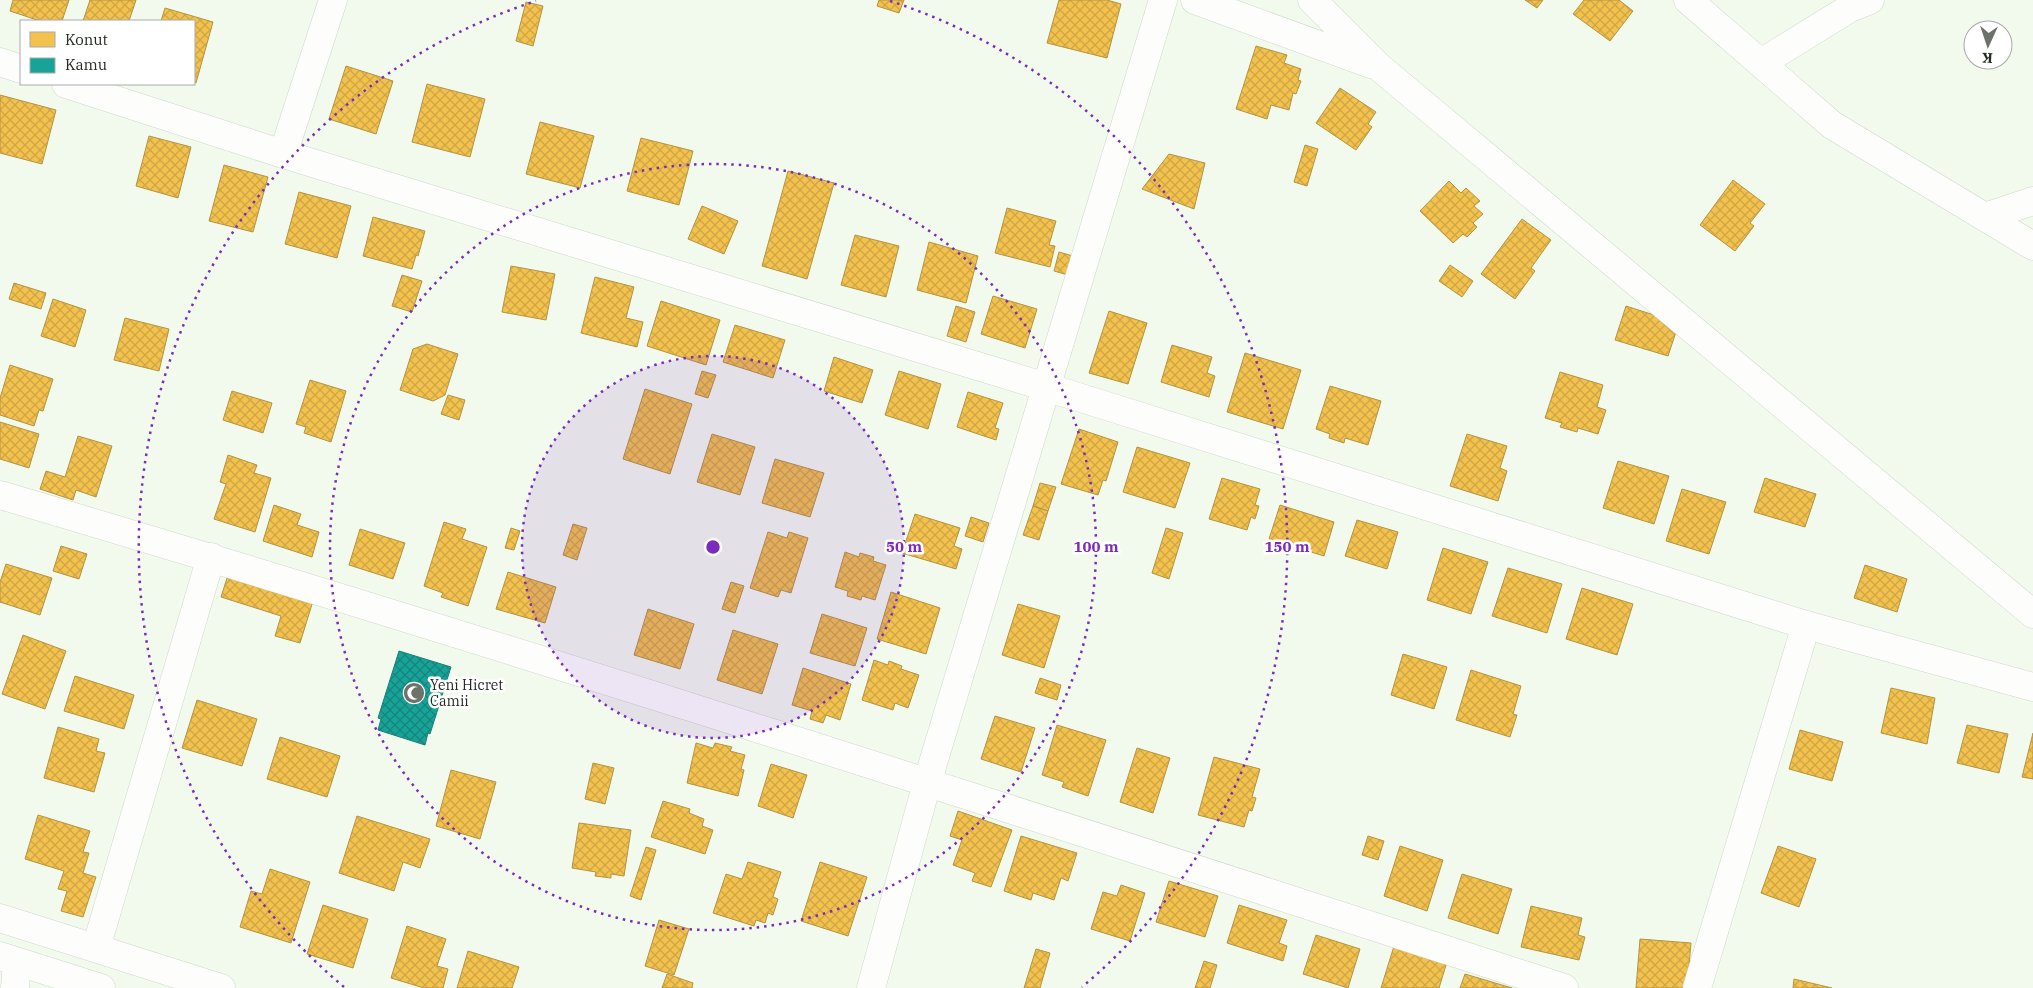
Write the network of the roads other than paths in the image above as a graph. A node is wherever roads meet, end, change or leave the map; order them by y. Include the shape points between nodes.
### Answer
1 (333, 0) edge
2 (1163, 0) edge
3 (1195, 0) edge
4 (1312, 0) edge
5 (1688, 0) edge
6 (1870, 0) edge
7 (0, 62) edge
8 (1761, 63) junction
9 (1379, 67) junction
10 (20, 69) edge
11 (69, 85) edge
12 (283, 154) junction
13 (2033, 201) edge
14 (1985, 217) junction
15 (2033, 246) edge
16 (1046, 387) junction
17 (0, 495) edge
18 (212, 558) junction
19 (2033, 614) edge
20 (1806, 625) junction
21 (2033, 687) edge
22 (927, 782) junction
23 (0, 918) edge
24 (96, 948) junction
25 (11, 969) edge
26 (101, 988) edge
27 (221, 988) edge
28 (871, 988) edge
29 (1564, 988) edge
30 (1697, 988) edge

1 - 12 street
2 - 16 street
3 - 9 street
4 - 9 street
5 - 8 street
6 - 8 street via 1850,8
7 - 10 street
8 - 14 street via 1832,125
9 - 19 street
11 - 12 street
12 - 16 street
13 - 14 street
14 - 15 street
16 - 20 street
16 - 22 street
17 - 18 street
18 - 22 street
18 - 24 street
20 - 21 street
20 - 30 street
22 - 28 street
22 - 29 street
23 - 24 street
24 - 27 street
25 - 26 street

